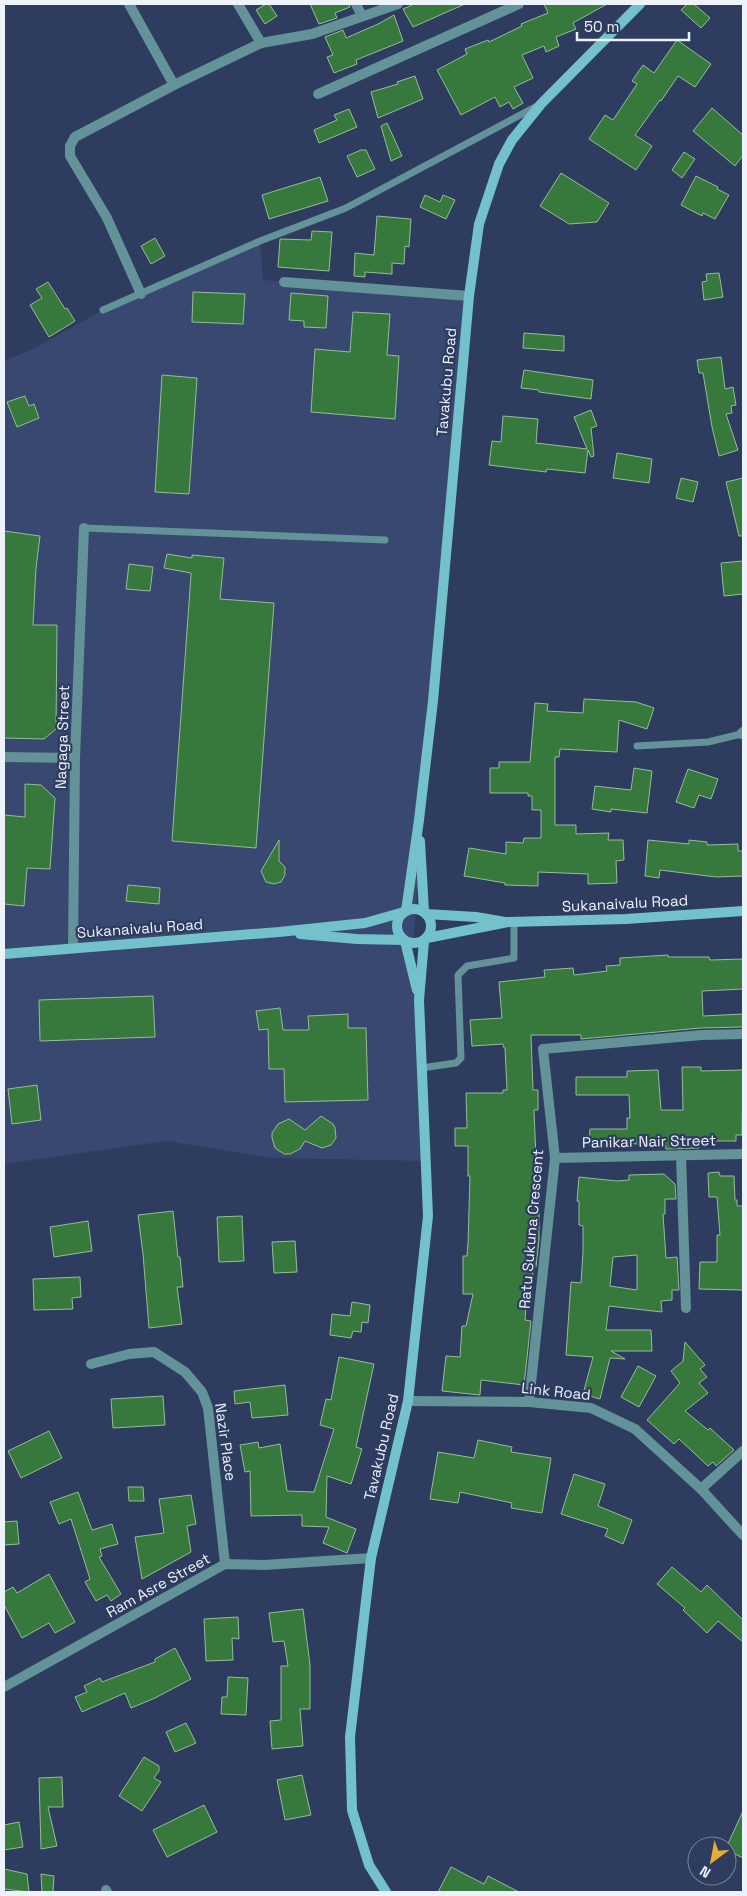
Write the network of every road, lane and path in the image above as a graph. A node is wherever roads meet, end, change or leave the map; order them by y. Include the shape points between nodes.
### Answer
1 (129, 4) edge
2 (238, 4) edge
3 (356, 4) edge
4 (398, 4) edge
5 (519, 4) edge
6 (640, 4) edge
7 (362, 16) junction
8 (261, 42) junction
9 (174, 85) junction
10 (318, 94) dead end
11 (541, 104) junction
12 (284, 282) dead end
13 (140, 294) junction
14 (470, 296) junction
15 (103, 310) dead end
16 (84, 528) joint
17 (385, 540) dead end
18 (742, 733) edge
19 (637, 746) dead end
20 (4, 757) edge
21 (75, 758) junction
22 (419, 820) junction
23 (743, 911) edge
24 (405, 912) junction
25 (425, 913) junction
26 (511, 922) junction
27 (279, 932) junction
28 (425, 940) junction
29 (405, 941) junction
30 (72, 948) junction
31 (4, 954) edge
32 (419, 1000) junction
33 (743, 1034) edge
34 (421, 1068) junction
35 (743, 1154) edge
36 (682, 1155) junction
37 (555, 1158) junction
38 (686, 1308) dead end
39 (91, 1364) dead end
40 (408, 1401) junction
41 (529, 1402) junction
42 (743, 1451) edge
43 (701, 1488) junction
44 (743, 1535) edge
45 (371, 1558) junction
46 (225, 1564) junction
47 (4, 1687) edge
48 (386, 1892) edge

1 - 9 street
2 - 8 street
3 - 7 street
4 - 7 street
5 - 10 street
6 - 11 main road, Tavakubu Road
7 - 8 street via 312,34
8 - 9 street
9 - 13 street via 79,134 70,146 72,161 107,218
11 - 13 lane via 346,208 260,241
11 - 14 main road, Tavakubu Road via 512,140 499,164 479,224
12 - 14 street
13 - 15 lane
14 - 22 main road, Tavakubu Road
16 - 17 lane
16 - 21 street, Nagaga Street
18 - 19 lane via 708,742
20 - 21 street
21 - 30 street, Nagaga Street
22 - 24 main road, Tavakubu Road
22 - 25 main road, Tavakubu Road
23 - 26 main road, Sukanaivalu Road
24 - 25 main road via 417,909
24 - 27 main road, Sukanaivalu Road via 365,923
24 - 29 main road via 399,917 397,929
25 - 26 main road, Sukanaivalu Road
25 - 28 main road via 432,926
26 - 28 main road, Sukanaivalu Road
26 - 34 lane via 514,958 467,966 458,976 460,1058 456,1064
27 - 29 main road, Sukanaivalu Road
27 - 30 main road, Sukanaivalu Road
28 - 29 main road via 413,944
28 - 32 main road, Tavakubu Road
29 - 32 main road, Tavakubu Road
30 - 31 main road, Sukanaivalu Road
32 - 34 main road, Tavakubu Road
33 - 37 street, Ratu Sukuna Crescent via 543,1049
34 - 40 main road, Tavakubu Road via 428,1216
35 - 36 street, Panikar Nair Street
36 - 37 street, Panikar Nair Street
36 - 38 street
37 - 41 street, Ratu Sukuna Crescent
39 - 46 street, Nazir Place via 128,1354 154,1352 185,1372 202,1392 208,1408
40 - 41 street, Link Road
40 - 45 main road, Tavakubu Road
41 - 43 street, Link Road via 591,1408 635,1429
42 - 43 street
43 - 44 street, Link Road
45 - 46 street, Ram Asre Street via 264,1565
45 - 48 main road, Tavakubu Road via 350,1737 352,1810 370,1866
46 - 47 street, Ram Asre Street

